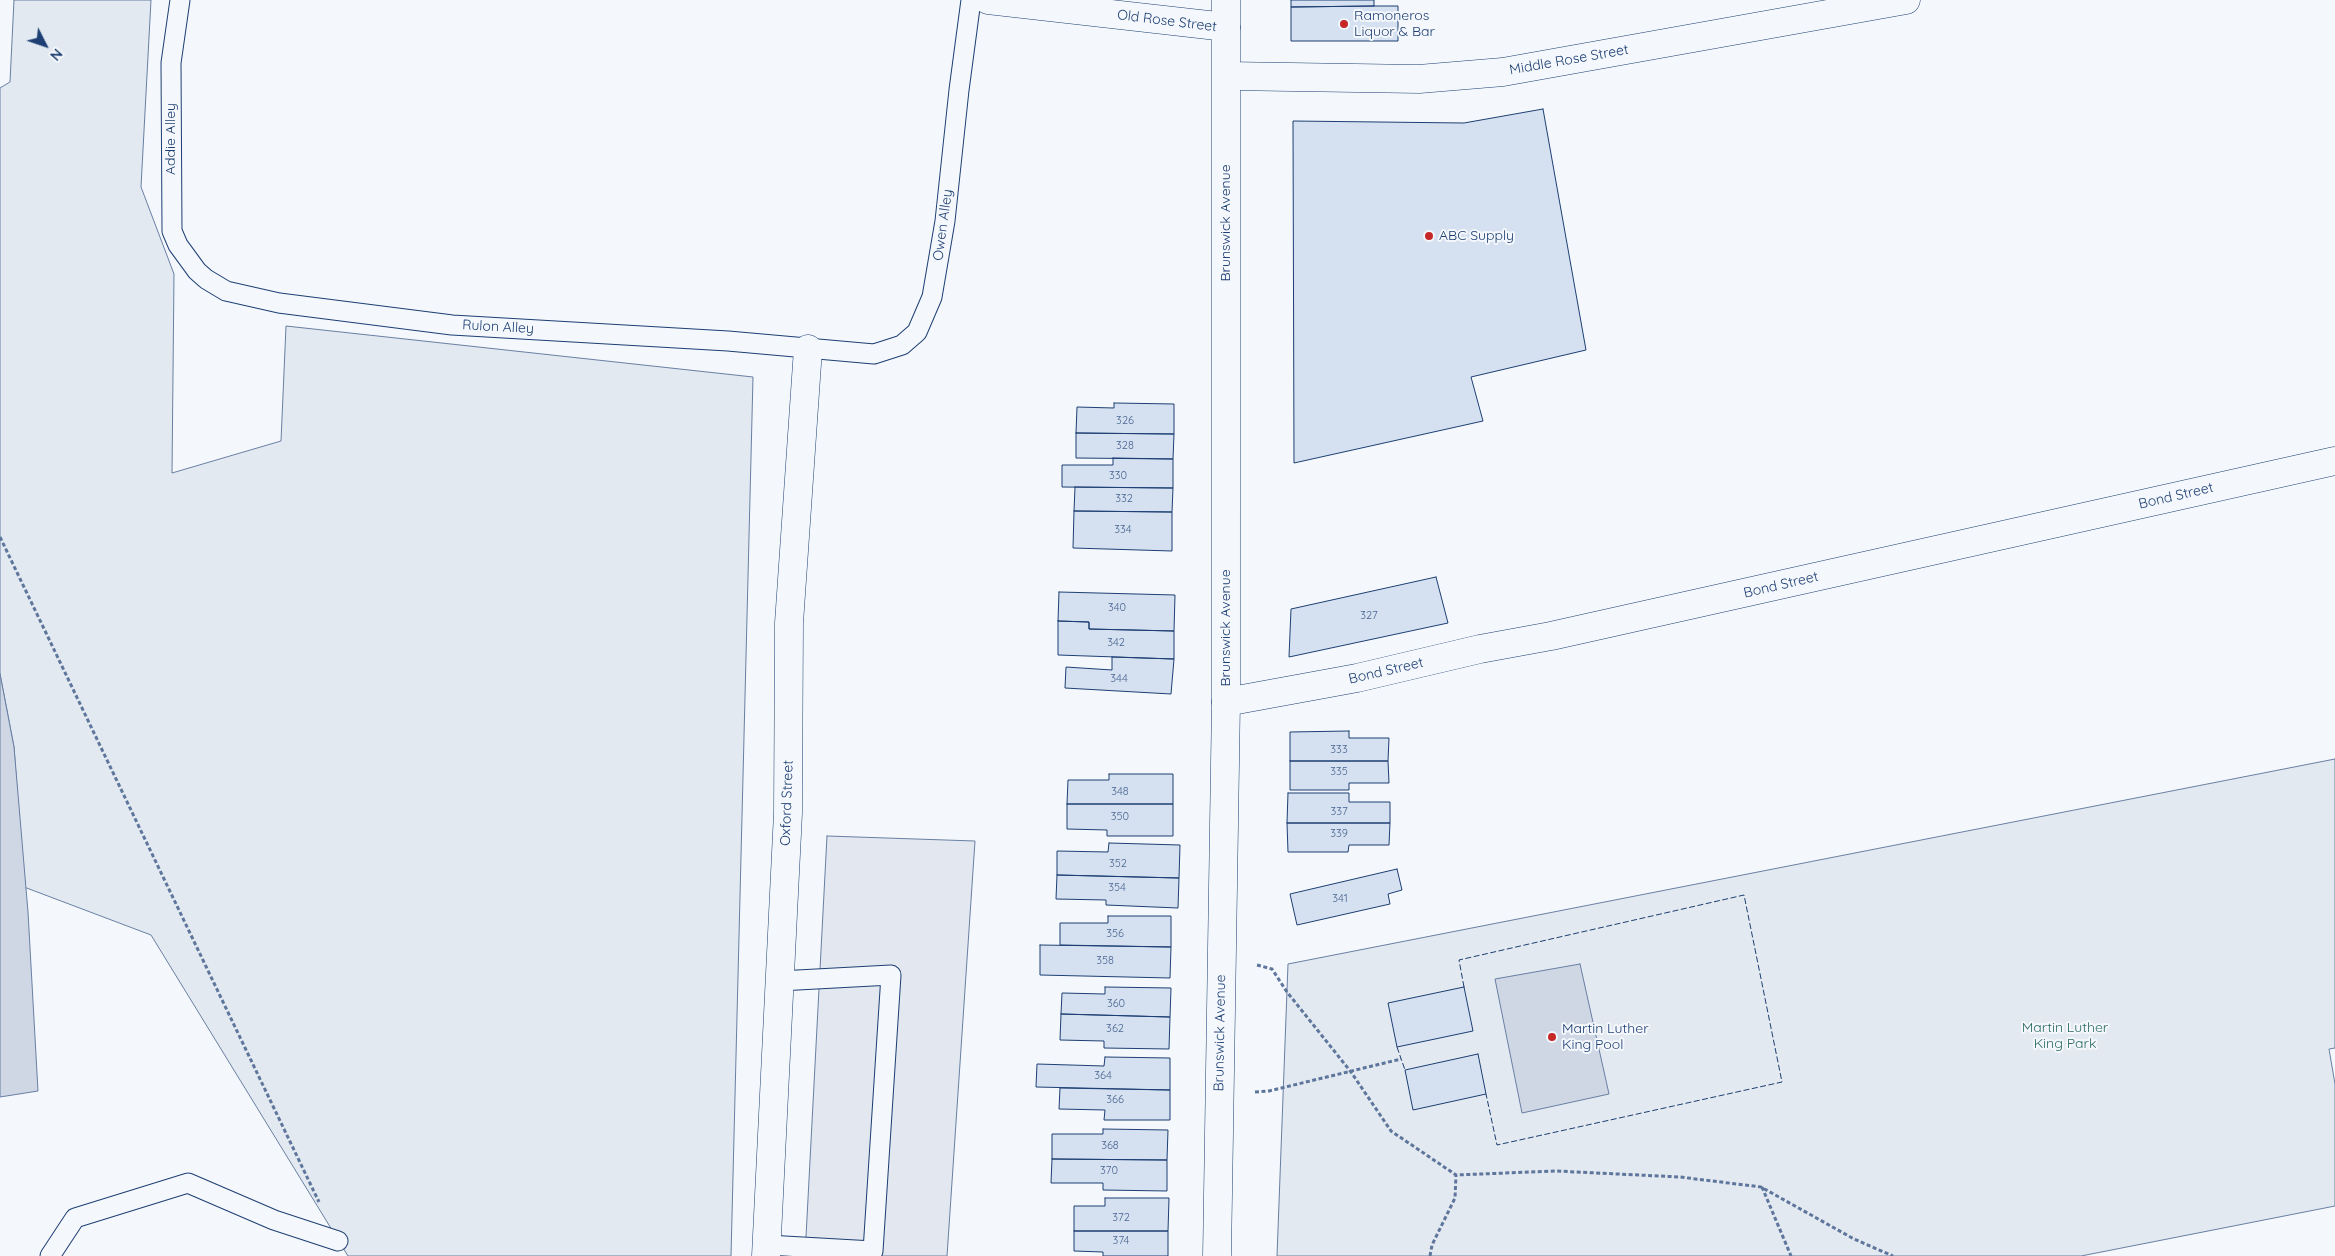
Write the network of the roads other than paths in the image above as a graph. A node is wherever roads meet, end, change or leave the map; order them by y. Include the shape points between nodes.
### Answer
1 (180, 0) edge
2 (971, 0) edge
3 (988, 0) edge
4 (1226, 0) edge
5 (1906, 0) edge
6 (1226, 28) junction
7 (1227, 76) junction
8 (197, 271) joint
9 (808, 349) junction
10 (2335, 461) edge
11 (1226, 702) junction
12 (779, 981) junction
13 (338, 1241) road end
14 (766, 1251) edge
15 (50, 1256) edge
16 (1217, 1256) edge

1 - 8 lane, Addie Alley via 171,63 172,231
2 - 9 lane, Owen Alley via 945,221 932,297 917,332 902,345 874,354
3 - 6 street, Old Rose Street
4 - 6 street, Brunswick Avenue
5 - 7 street, Middle Rose Street via 1503,72 1419,79
6 - 7 street, Brunswick Avenue
7 - 11 street, Brunswick Avenue
8 - 9 lane, Rulon Alley via 226,291 279,303 386,318
9 - 12 street, Oxford Street via 789,623 788,813
10 - 11 street, Bond Street via 1551,636 1357,678
11 - 16 street, Brunswick Avenue
12 - 14 street, Oxford Street
12 - 14 lane via 891,975 874,1251
13 - 15 lane via 274,1220 188,1183 75,1218

